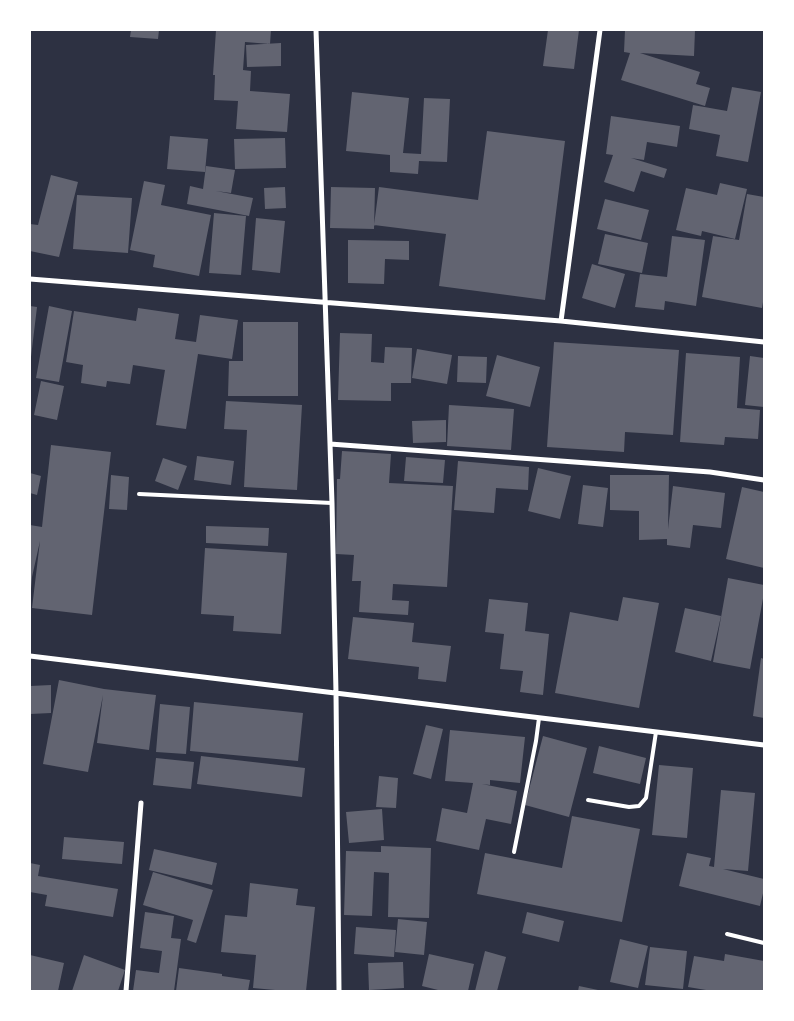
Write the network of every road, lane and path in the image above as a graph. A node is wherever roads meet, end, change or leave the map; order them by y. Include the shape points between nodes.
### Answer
1 (316, 30) edge
2 (600, 30) edge
3 (30, 279) edge
4 (325, 303) junction
5 (561, 321) junction
6 (764, 342) edge
7 (330, 444) junction
8 (764, 480) edge
9 (139, 494) dead end
10 (332, 503) junction
11 (30, 656) edge
12 (336, 693) junction
13 (539, 718) junction
14 (656, 732) junction
15 (764, 746) edge
16 (588, 800) dead end
17 (141, 803) dead end
18 (514, 852) dead end
19 (727, 934) dead end
20 (764, 943) edge
21 (126, 991) edge
22 (339, 991) edge

1 - 4 street
2 - 5 street
3 - 4 street
4 - 5 street
4 - 7 street
5 - 6 street
7 - 8 street via 710,472
7 - 10 street
9 - 10 lane
10 - 12 street
11 - 12 street
12 - 13 street
12 - 22 street
13 - 14 street
13 - 18 lane
14 - 15 street
14 - 16 lane via 646,798 639,806
17 - 21 street
19 - 20 lane

